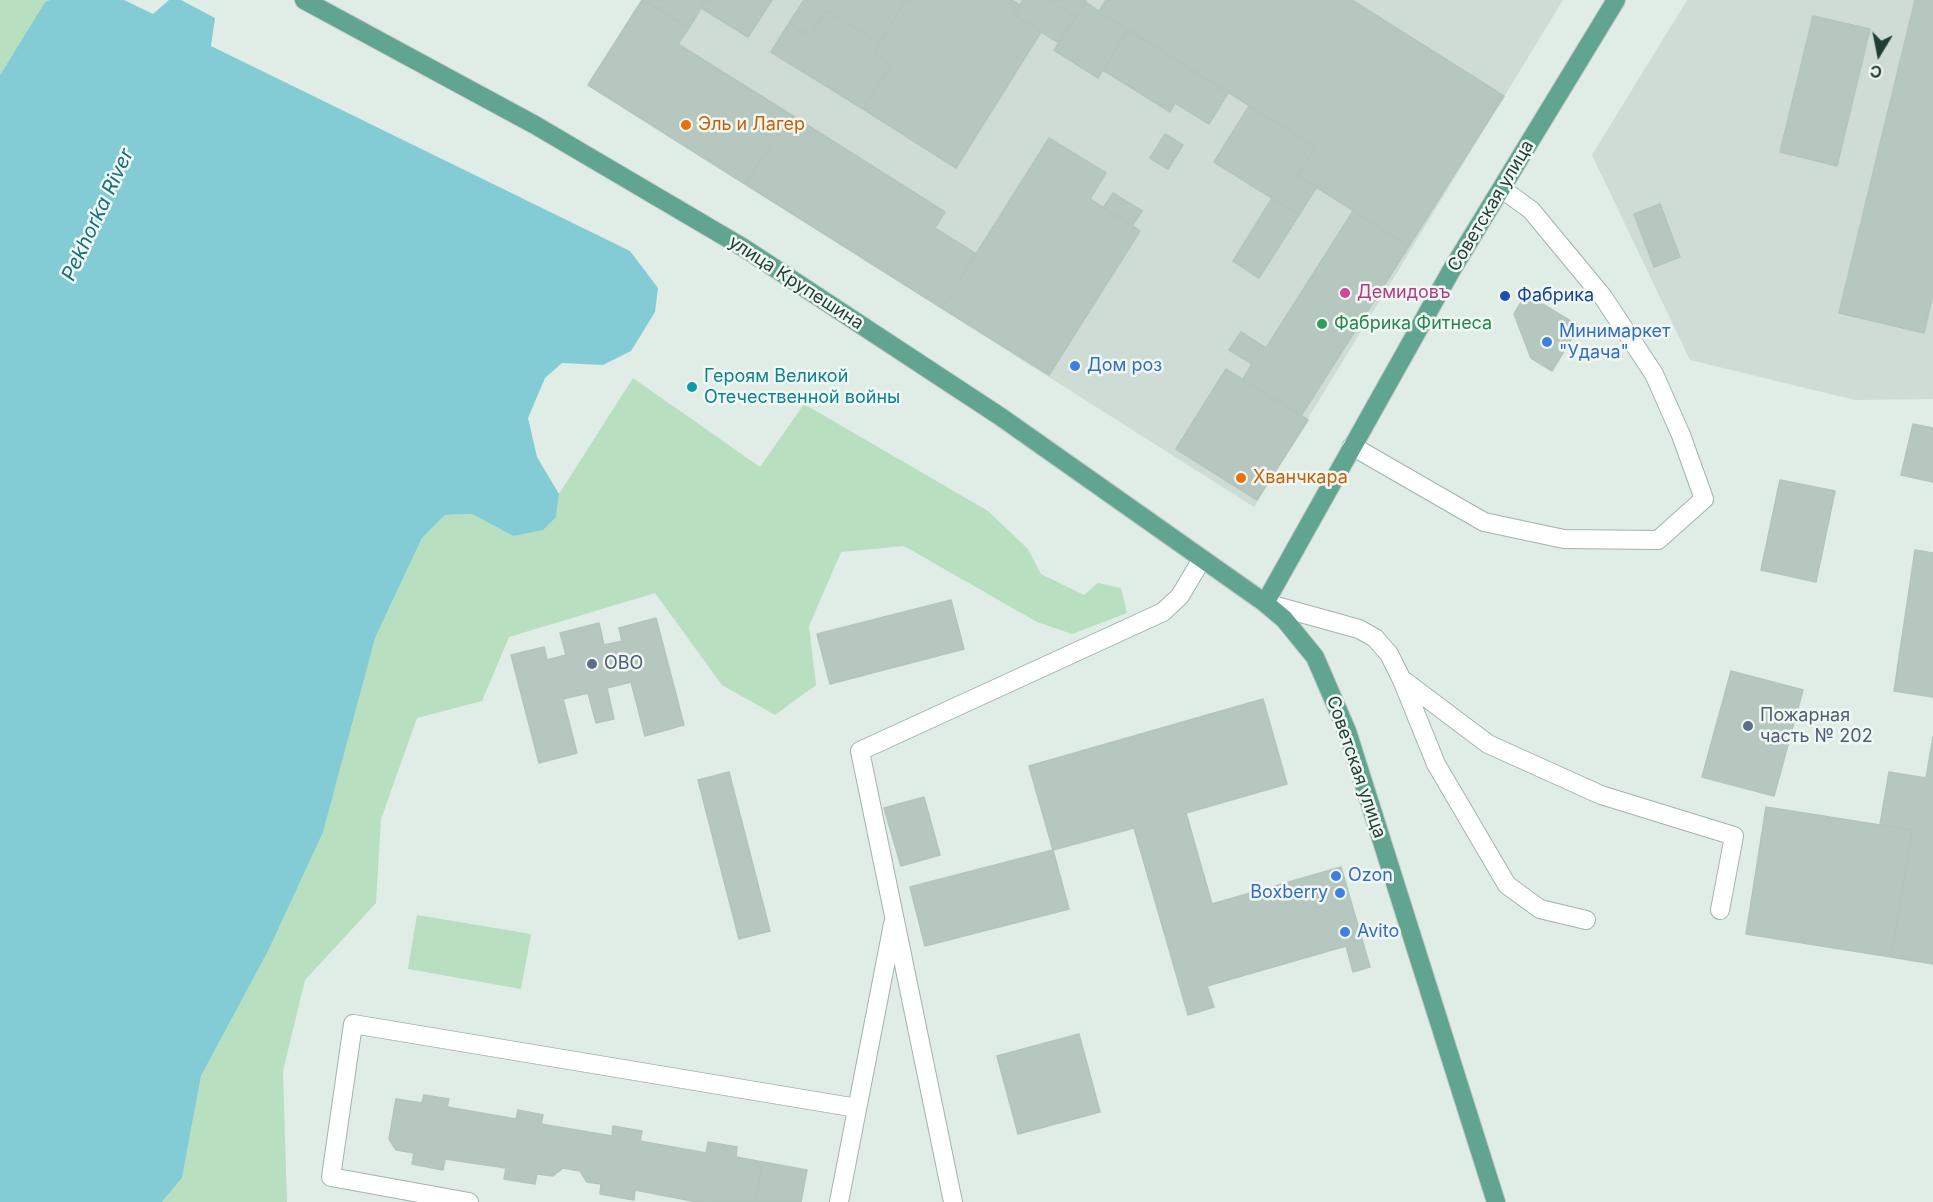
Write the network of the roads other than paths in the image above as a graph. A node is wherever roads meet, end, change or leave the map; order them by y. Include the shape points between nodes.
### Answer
1 (304, 0) edge
2 (1616, 0) edge
3 (1502, 189) junction
4 (1352, 447) junction
5 (1202, 559) junction
6 (1265, 603) junction
7 (1402, 680) junction
8 (1720, 910) dead end
9 (895, 915) junction
10 (1586, 920) dead end
11 (857, 1108) junction
12 (469, 1202) edge
13 (839, 1202) edge
14 (953, 1202) edge
15 (1496, 1202) edge

1 - 5 main road, улица Крупешина via 534,125 744,248 1001,417
2 - 3 main road, Советская улица
3 - 4 main road, Советская улица
3 - 4 lane via 1531,210 1603,297 1654,374 1682,435 1704,499 1658,540 1564,539 1484,522
4 - 6 main road, Советская улица
5 - 6 main road, улица Крупешина
5 - 9 lane via 1180,596 1163,612 860,751
6 - 7 lane via 1359,629 1375,638 1389,654
6 - 15 main road, Советская улица via 1284,619 1315,657 1347,731
7 - 8 lane via 1488,744 1600,795 1734,836
7 - 10 lane via 1436,764 1508,885 1539,909
9 - 11 lane
9 - 14 lane
11 - 12 lane via 353,1024 331,1177
11 - 13 lane

